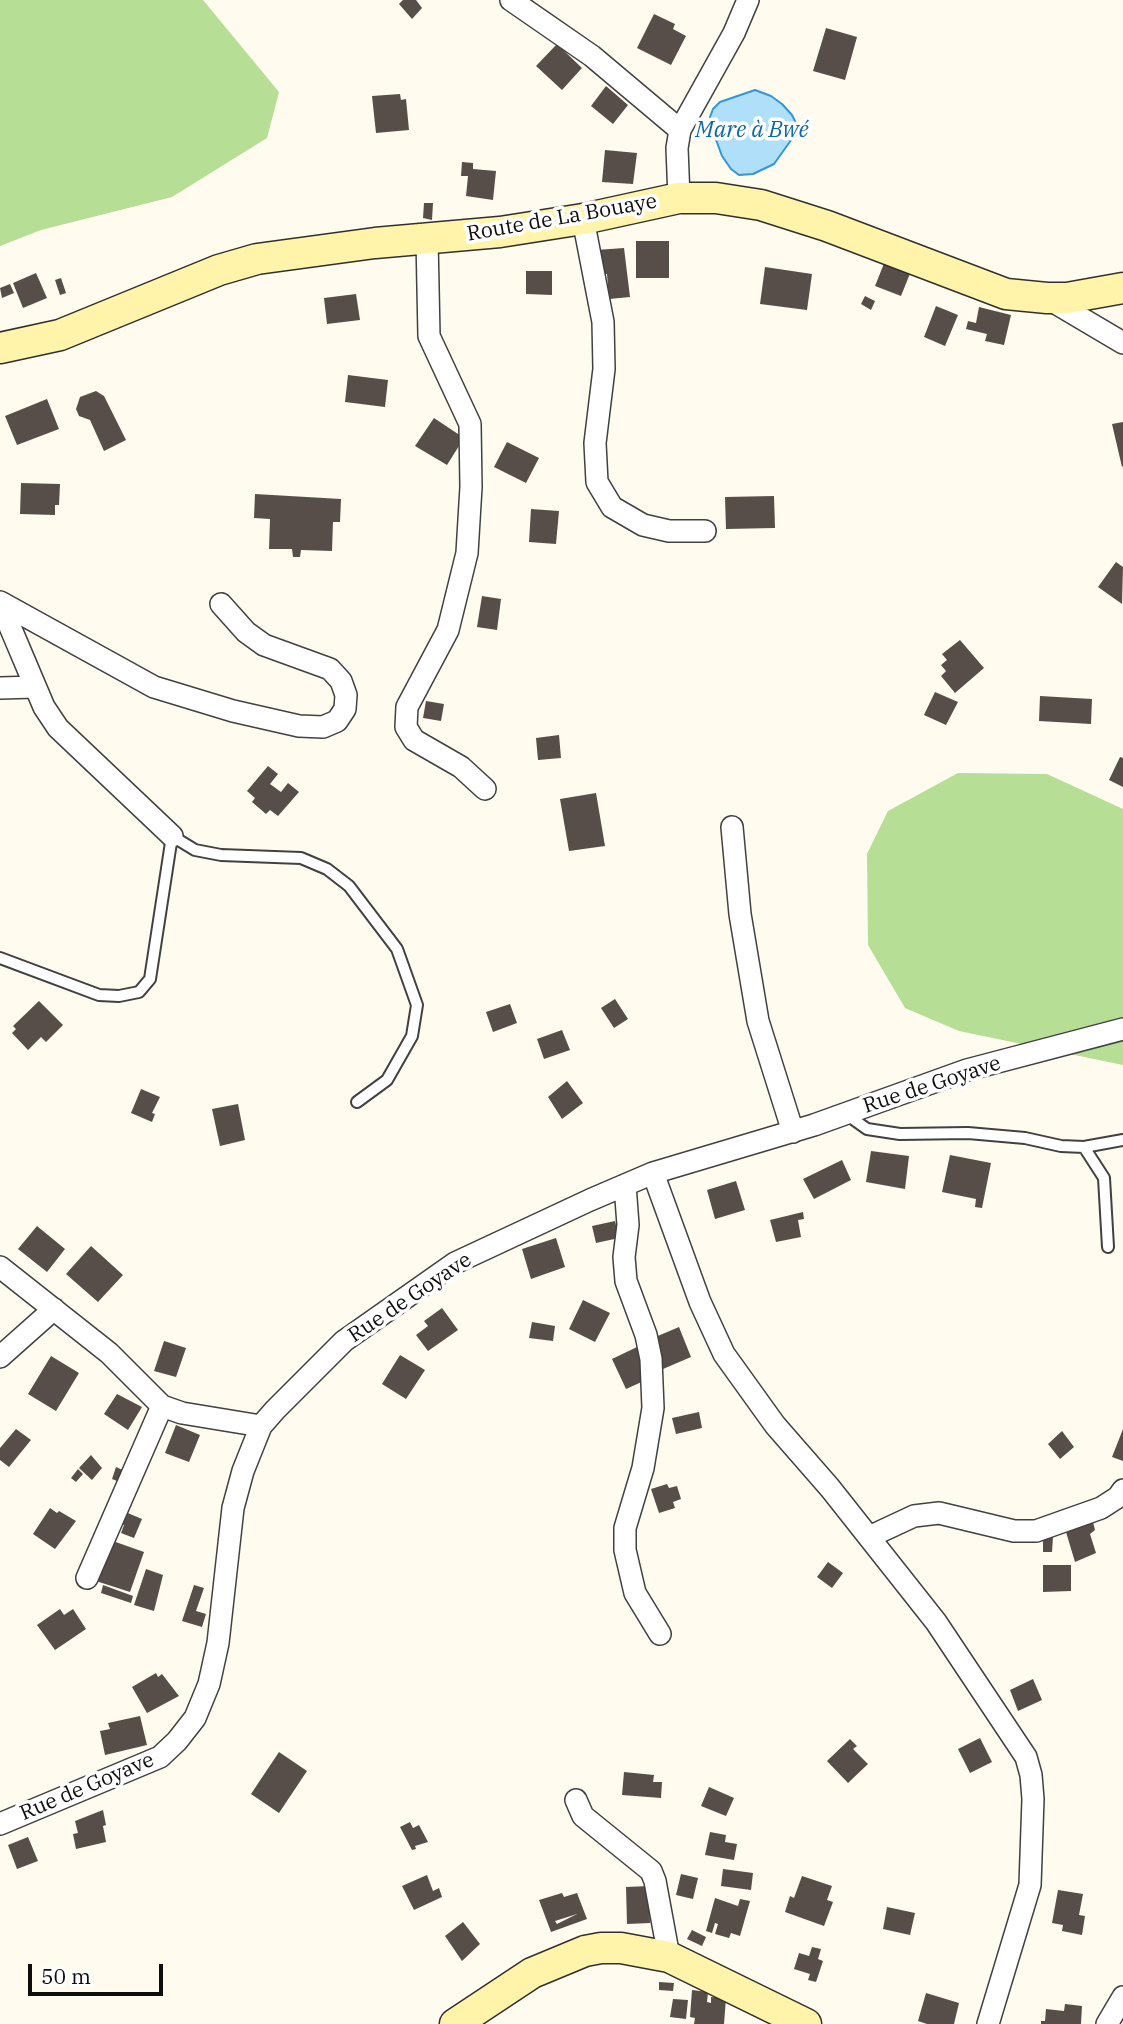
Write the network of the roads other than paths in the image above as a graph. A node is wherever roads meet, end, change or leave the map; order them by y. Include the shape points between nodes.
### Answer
1 (511, 0) edge
2 (748, 0) edge
3 (680, 130) junction
4 (680, 198) junction
5 (583, 219) junction
6 (427, 239) junction
7 (1123, 288) edge
8 (1047, 298) junction
9 (1123, 343) edge
10 (0, 348) edge
11 (705, 531) dead end
12 (0, 603) edge
13 (221, 604) dead end
14 (0, 688) edge
15 (35, 688) junction
16 (485, 789) dead end
17 (732, 827) dead end
18 (172, 836) junction
19 (0, 958) edge
20 (1123, 1028) edge
21 (356, 1102) dead end
22 (846, 1114) junction
23 (793, 1132) junction
24 (1123, 1139) edge
25 (1084, 1147) junction
26 (653, 1173) junction
27 (625, 1185) junction
28 (1108, 1247) dead end
29 (0, 1267) edge
30 (54, 1308) junction
31 (0, 1357) edge
32 (162, 1406) junction
33 (261, 1426) junction
34 (1123, 1490) edge
35 (869, 1537) junction
36 (87, 1578) dead end
37 (660, 1634) dead end
38 (576, 1800) dead end
39 (0, 1824) edge
40 (669, 1957) junction
41 (1123, 1997) edge
42 (454, 2024) edge
43 (806, 2024) edge
44 (988, 2024) edge
45 (1107, 2024) edge

1 - 3 street via 592,56
2 - 3 street
3 - 4 street
4 - 5 main road, Route de La Bouaye
4 - 8 main road, Route de La Bouaye via 761,205 1006,294
5 - 6 main road, Route de La Bouaye
5 - 11 street via 603,322 604,369 594,443 597,482 612,507 643,525
6 - 10 main road, Route de La Bouaye via 257,259 60,335
6 - 16 street via 429,336 470,424 471,487 467,553 448,630 407,707 406,727 414,740 461,767
7 - 8 main road, Route de La Bouaye
8 - 9 street
12 - 13 street via 154,687 299,726 323,727 337,721 345,709 346,695 330,669 264,645
12 - 15 street
14 - 15 street
15 - 18 street via 58,728
17 - 23 street via 740,914 758,1021
18 - 19 lane via 150,979 139,992 99,995
18 - 21 lane via 195,850 301,858 327,869 349,886 397,949 417,1004 412,1036 387,1080
20 - 22 street, Rue de Goyave via 967,1070
22 - 23 street, Rue de Goyave
22 - 25 lane via 867,1129 900,1134 968,1133
23 - 26 street, Rue de Goyave
24 - 25 lane
25 - 28 lane via 1104,1178
26 - 27 street, Rue de Goyave
26 - 35 street via 724,1354 775,1425
27 - 33 street, Rue de Goyave via 455,1264 344,1341
27 - 37 street via 626,1281 646,1335 653,1408 643,1468 625,1528 625,1550 635,1593
29 - 30 street
30 - 31 street
30 - 32 street via 109,1353
32 - 33 street
32 - 36 street
33 - 39 street, Rue de Goyave via 233,1508 218,1643 195,1718 160,1757
34 - 35 street via 1101,1508 1037,1531 1014,1531 939,1513 914,1516
35 - 44 street via 961,1657 1026,1757 1031,1775 1030,1885
38 - 40 street via 583,1816 651,1871
40 - 42 main road via 621,1948 585,1951 532,1973
40 - 43 main road
41 - 45 street

